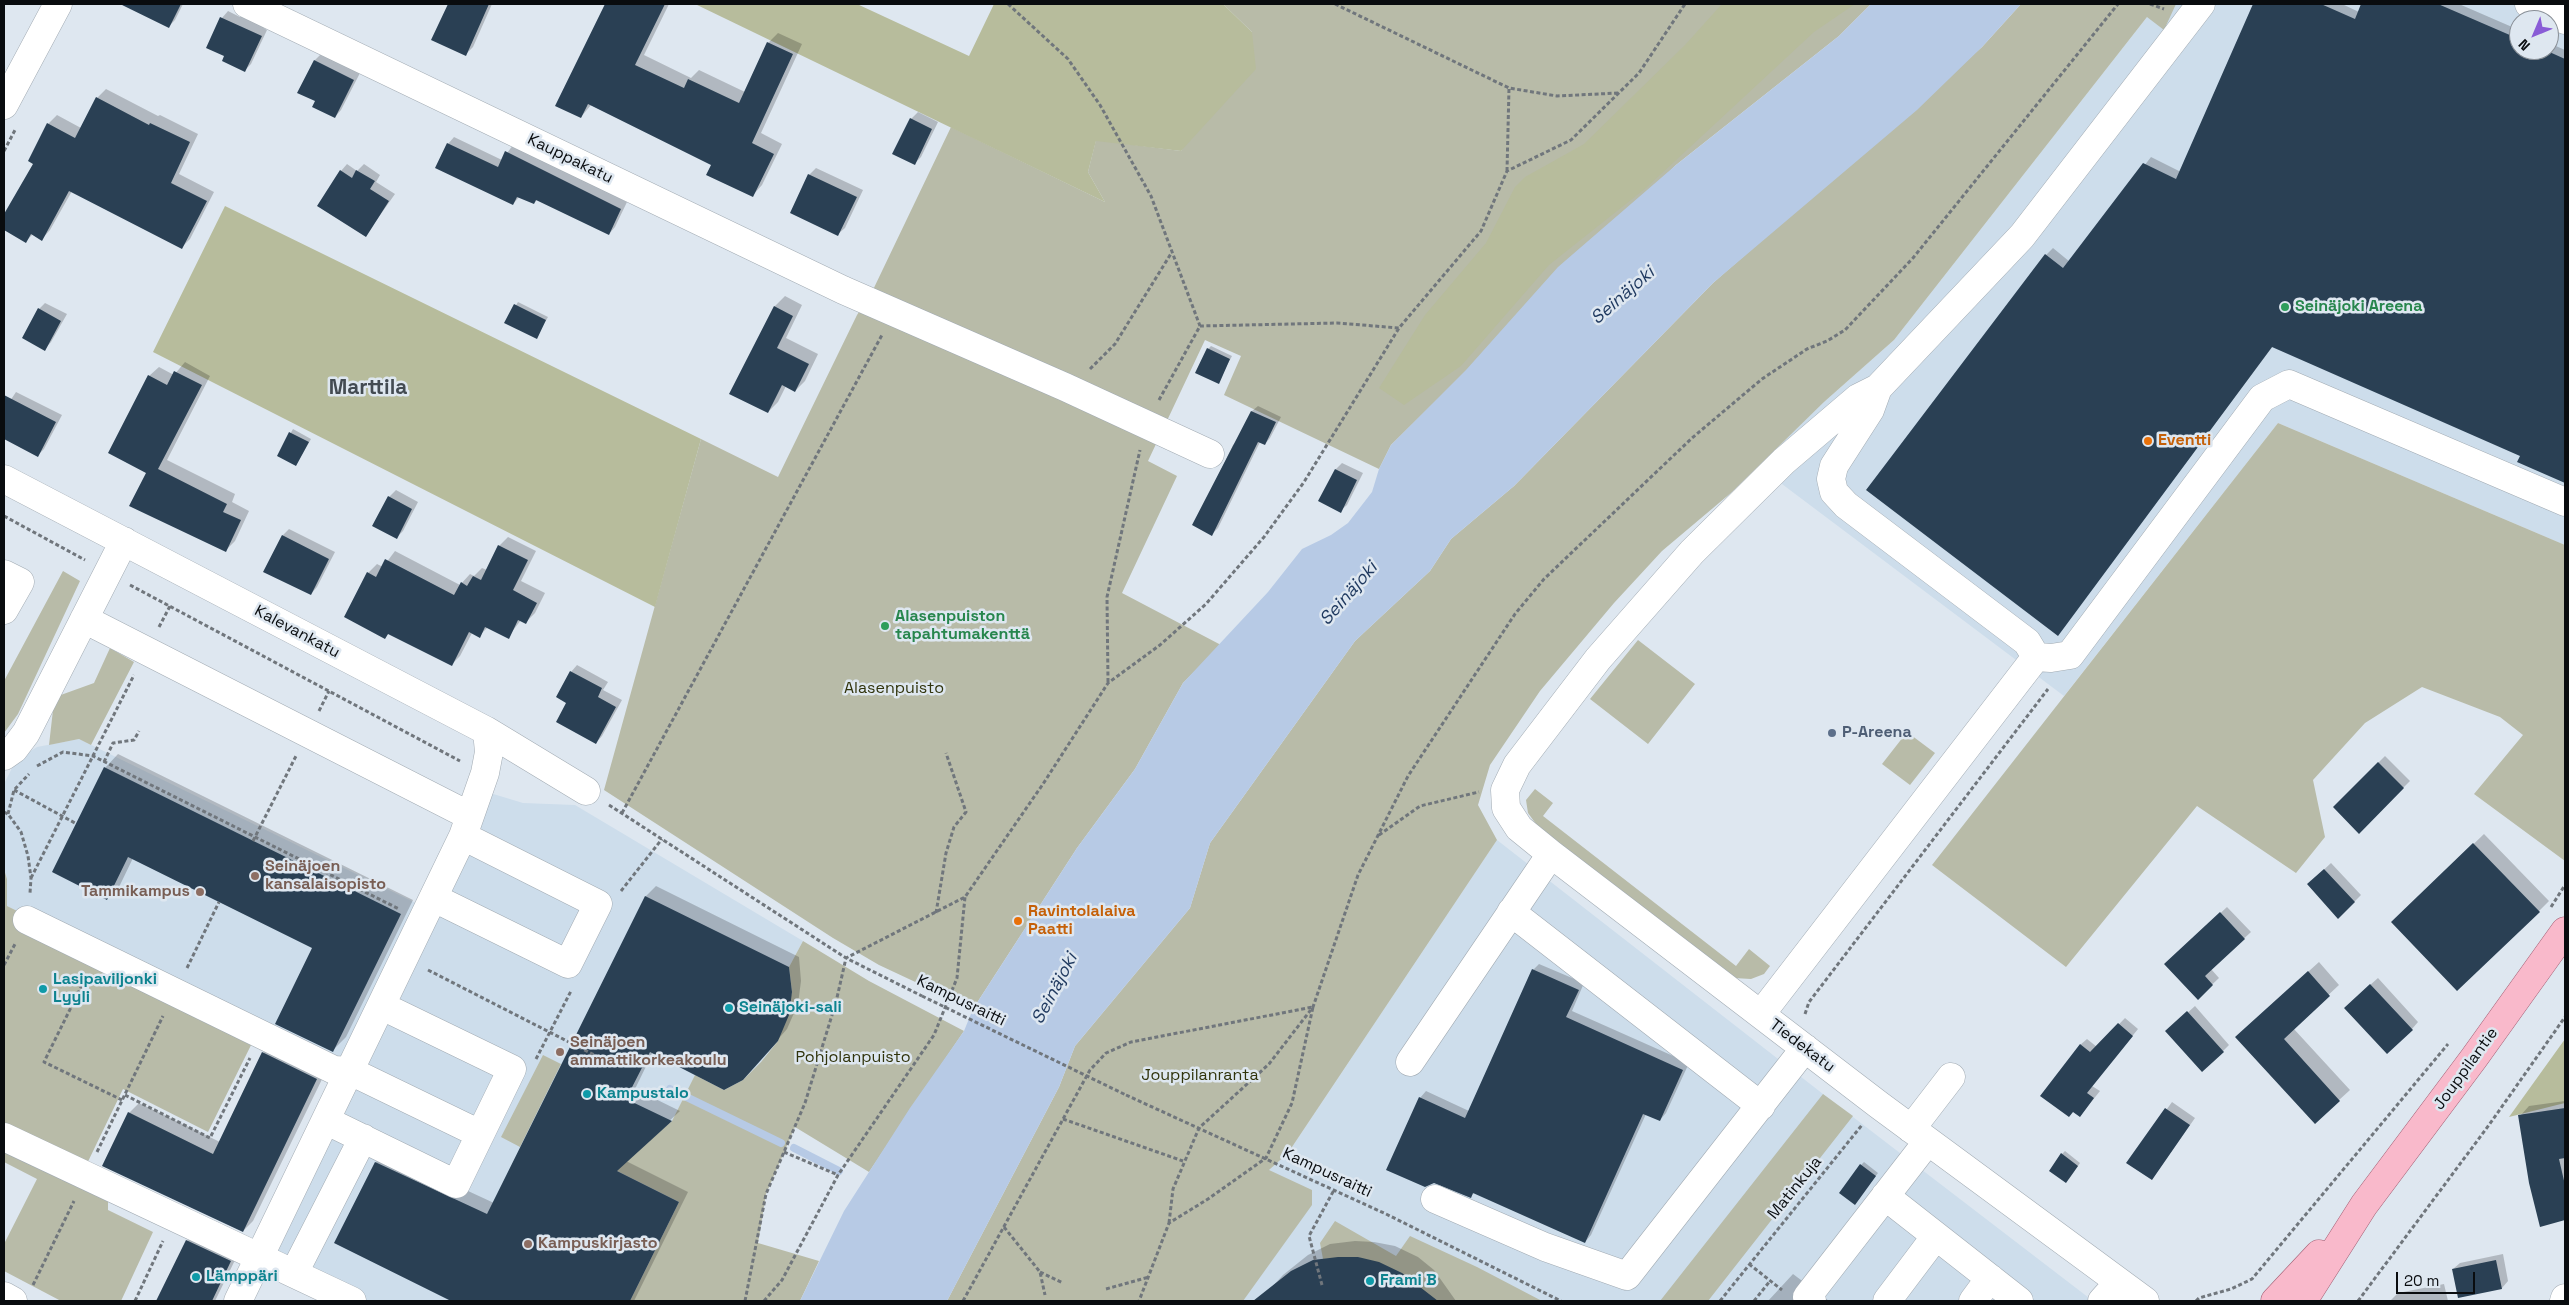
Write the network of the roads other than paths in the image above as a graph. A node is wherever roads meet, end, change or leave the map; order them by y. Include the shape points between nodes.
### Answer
1 (58, 4) edge
2 (248, 4) edge
3 (2201, 4) edge
4 (2529, 4) edge
5 (2565, 20) edge
6 (4, 105) edge
7 (1878, 388) junction
8 (1210, 454) dead end
9 (4, 479) edge
10 (2565, 502) edge
11 (124, 541) junction
12 (4, 574) edge
13 (4, 610) edge
14 (84, 619) junction
15 (2036, 657) junction
16 (487, 731) junction
17 (4, 756) edge
18 (586, 790) road end
19 (467, 826) junction
20 (1551, 854) junction
21 (434, 898) junction
22 (1512, 912) junction
23 (27, 920) road end
24 (2556, 922) edge
25 (382, 1006) junction
26 (1761, 1014) junction
27 (1805, 1048) junction
28 (1410, 1062) dead end
29 (350, 1071) junction
30 (1951, 1077) dead end
31 (1762, 1106) junction
32 (327, 1121) junction
33 (480, 1134) junction
34 (1919, 1135) junction
35 (4, 1137) edge
36 (363, 1138) junction
37 (1884, 1196) junction
38 (1435, 1199) dead end
39 (2364, 1205) junction
40 (1936, 1236) junction
41 (259, 1258) junction
42 (294, 1273) junction
43 (1990, 1278) junction
44 (2110, 1292) edge
45 (2565, 1298) edge
46 (1801, 1299) edge
47 (238, 1301) edge
48 (352, 1301) edge
49 (1887, 1301) edge
50 (1973, 1301) edge
51 (2019, 1301) edge
52 (2145, 1301) edge
53 (2274, 1301) edge
54 (2303, 1301) edge
55 (2564, 1301) edge

1 - 6 street
2 - 8 street, Kauppakatu via 893,313
3 - 7 street via 2027,230
4 - 5 street
7 - 15 street via 1870,410 1834,466 1831,479 1834,492 1846,505 2027,642
7 - 20 street, Tiedekatu via 1858,398 1784,461 1692,552 1598,658 1517,765 1505,790 1506,808 1519,828
9 - 11 street, Kalevankatu
10 - 15 street via 2288,384 2262,398 2070,655
11 - 14 street
11 - 16 street, Kalevankatu
12 - 13 street via 20,582
14 - 17 street via 26,734
14 - 19 street via 308,733
15 - 26 street
16 - 18 street, Kalevankatu
16 - 19 street via 485,773
19 - 21 street
19 - 21 street via 598,904 568,964
20 - 22 street
20 - 26 street, Tiedekatu
21 - 25 street
22 - 28 street
22 - 31 street
23 - 29 street via 334,1070
24 - 39 main road, Jouppilantie via 2474,1058
25 - 29 street
25 - 33 street via 512,1069
26 - 27 street, Tiedekatu
27 - 31 street
27 - 34 street, Tiedekatu
29 - 32 street
29 - 33 street
30 - 34 street
31 - 38 street via 1627,1276 1545,1247
32 - 36 street
32 - 41 street
33 - 36 street via 456,1184
34 - 37 street
34 - 44 street, Tiedekatu
35 - 41 street
36 - 42 street
37 - 40 street
37 - 46 street via 1807,1297
39 - 53 main road, Jouppilantie
39 - 54 main road, Jouppilantie
40 - 43 street
40 - 49 street
41 - 42 street
41 - 47 street
42 - 48 street
43 - 50 street
43 - 51 street
44 - 52 street, Tiedekatu
45 - 55 street

